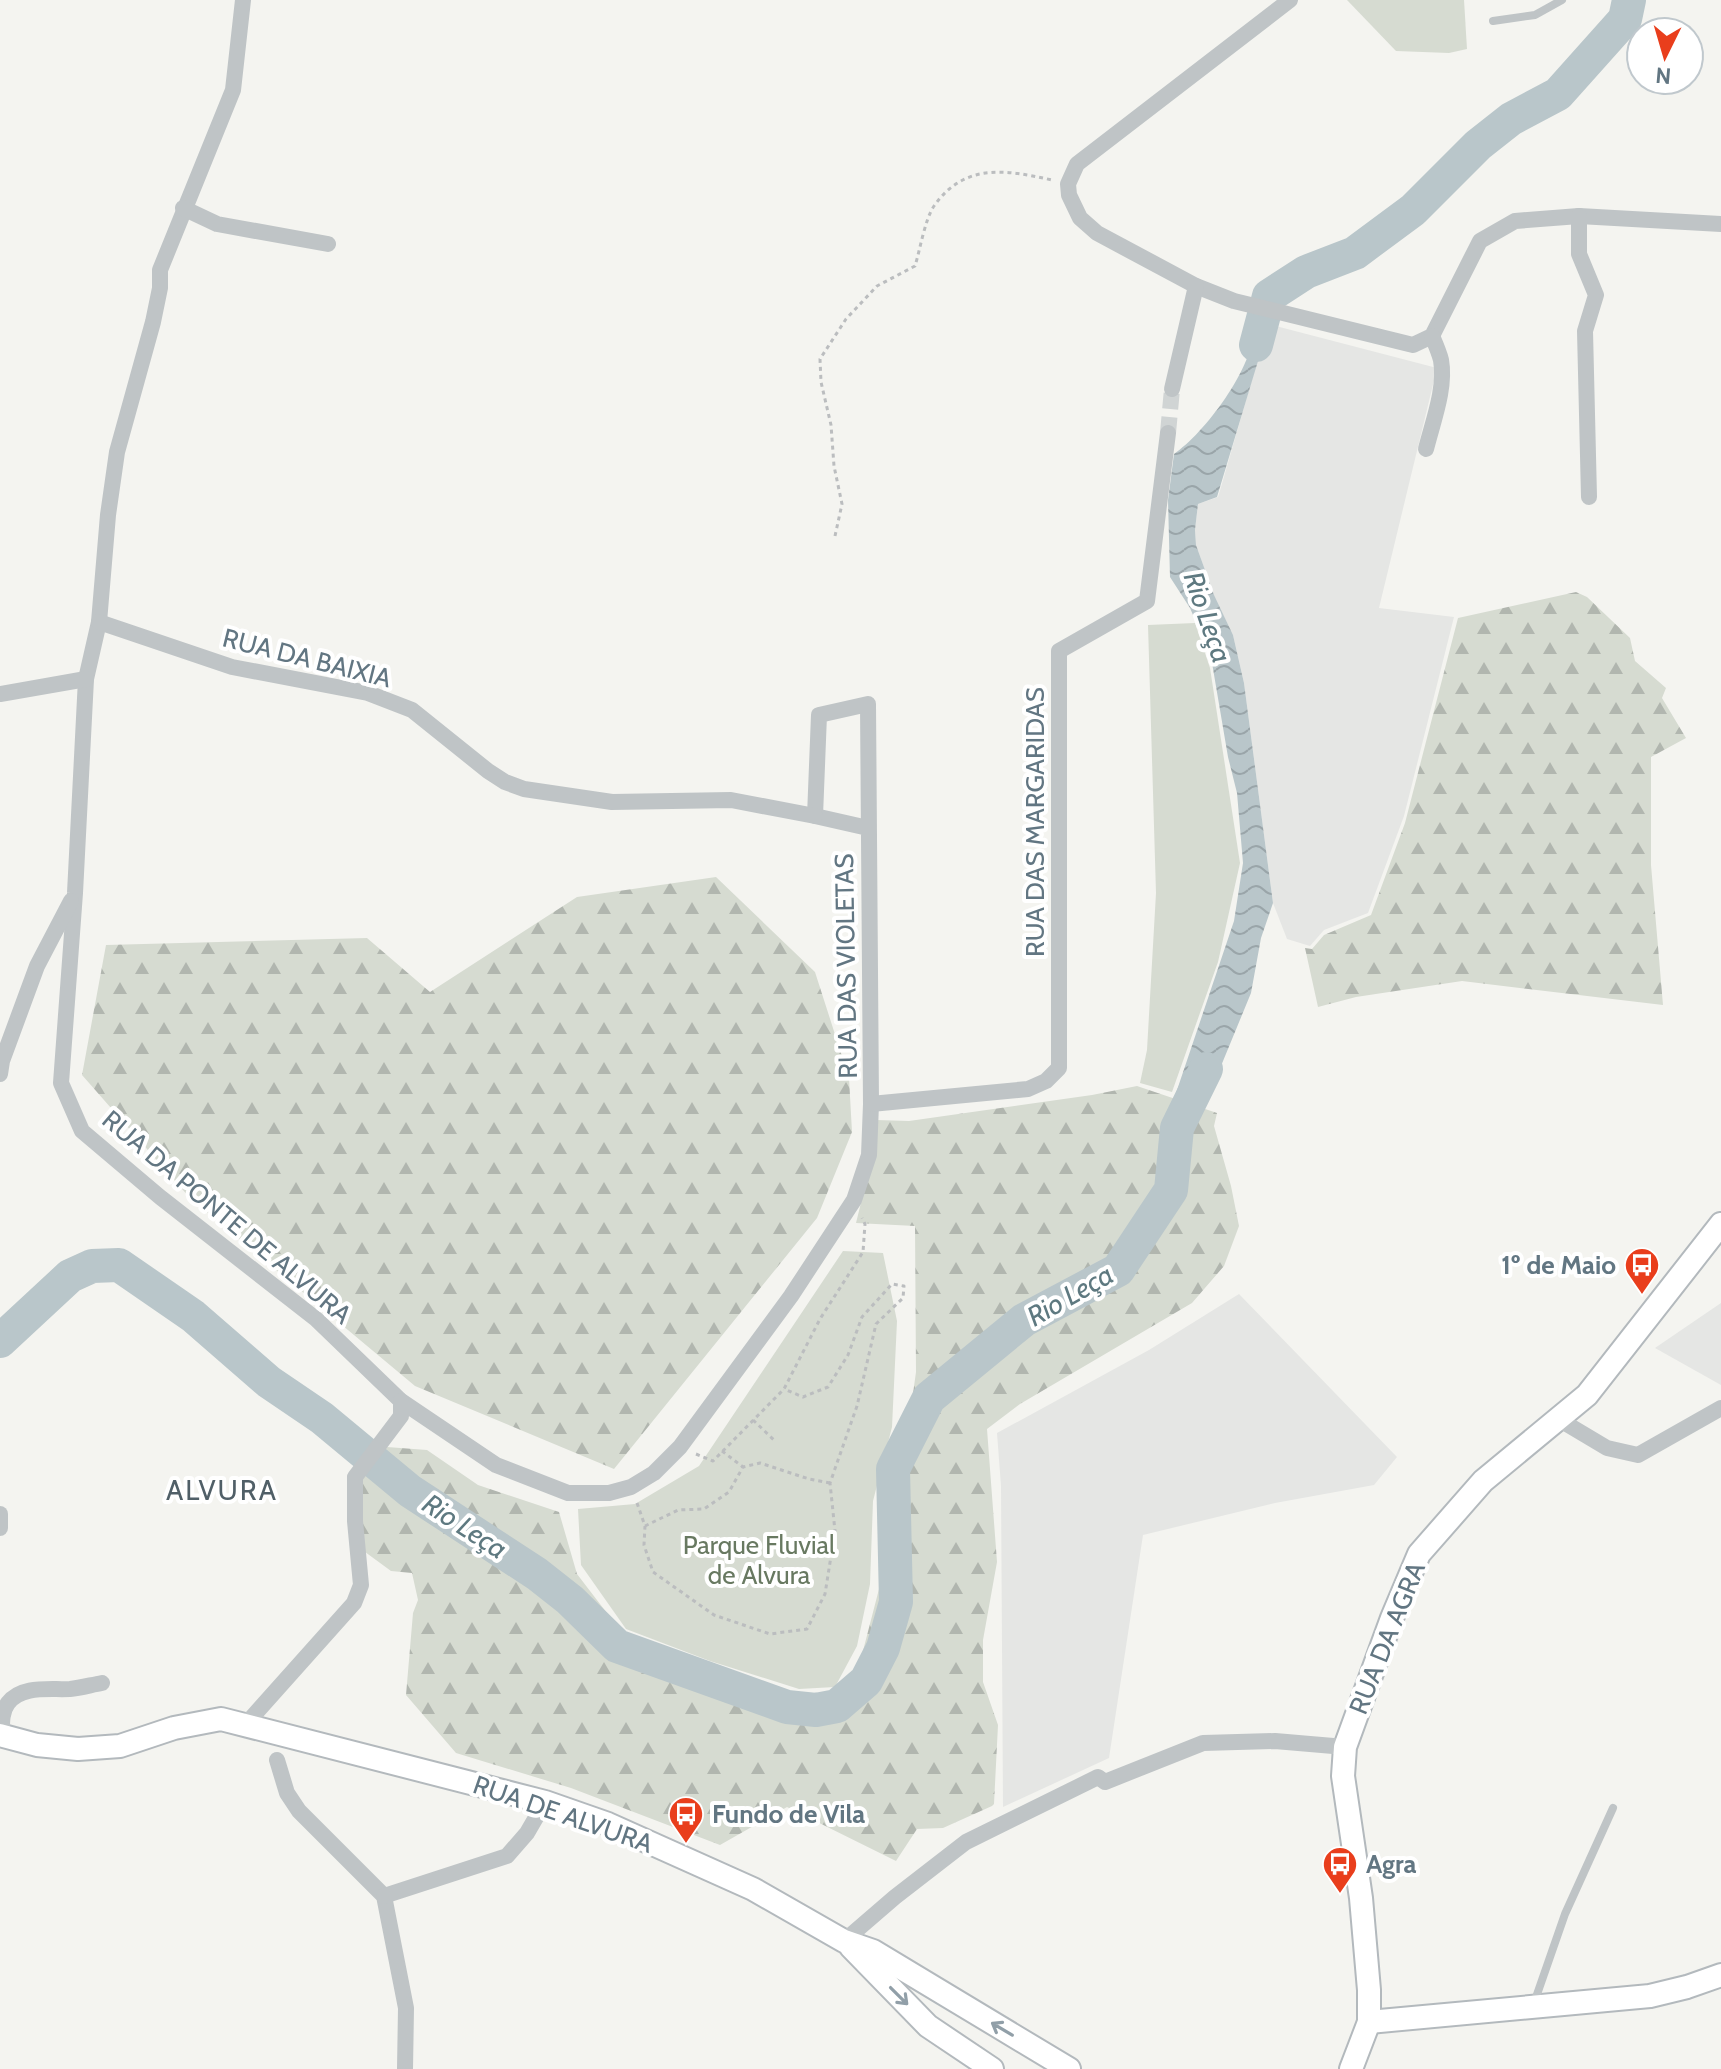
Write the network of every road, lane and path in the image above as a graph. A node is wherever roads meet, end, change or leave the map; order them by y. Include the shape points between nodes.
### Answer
1 (243, 0) edge
2 (1290, 0) edge
3 (1562, 0) edge
4 (1493, 21) dead end
5 (1068, 184) junction
6 (183, 208) junction
7 (1579, 216) junction
8 (1721, 224) edge
9 (328, 244) dead end
10 (1196, 286) junction
11 (1432, 336) junction
12 (1172, 389) tunnel mouth
13 (1168, 433) tunnel mouth
14 (1426, 449) dead end
15 (1589, 497) dead end
16 (835, 536) dead end
17 (99, 622) junction
18 (86, 679) junction
19 (0, 694) edge
20 (815, 816) junction
21 (868, 828) junction
22 (75, 893) junction
23 (0, 1074) edge
24 (871, 1104) junction
25 (854, 1200) junction
26 (1721, 1224) edge
27 (784, 1389) junction
28 (401, 1401) junction
29 (1721, 1408) edge
30 (753, 1420) junction
31 (1560, 1420) junction
32 (774, 1440) dead end
33 (680, 1447) junction
34 (722, 1451) junction
35 (743, 1467) junction
36 (830, 1483) junction
37 (631, 1487) junction
38 (0, 1514) edge
39 (645, 1526) junction
40 (0, 1528) edge
41 (102, 1683) dead end
42 (246, 1724) junction
43 (1, 1735) edge
44 (1345, 1747) junction
45 (277, 1760) dead end
46 (545, 1802) junction
47 (1613, 1808) dead end
48 (384, 1896) junction
49 (844, 1941) junction
50 (1721, 1975) edge
51 (1533, 2008) junction
52 (1369, 2022) junction
53 (405, 2069) edge
54 (992, 2069) edge
55 (1069, 2069) edge
56 (1351, 2069) edge

1 - 6 street, RUA DA PONTE DE ALVURA via 233,90
2 - 5 street via 1088,154
3 - 4 lane via 1535,15
5 - 10 street via 1080,218 1097,233
5 - 16 path via 988,171 962,179 933,207 915,266 877,286 846,319 820,359 842,504
6 - 9 street via 217,224
6 - 17 street, RUA DA PONTE DE ALVURA via 160,270 153,322 117,452
7 - 8 street
7 - 11 street via 1515,221 1480,241
7 - 15 street via 1579,254 1596,295 1585,331
10 - 11 street via 1272,312 1413,345
10 - 12 street
11 - 14 street via 1441,378
13 - 24 street, RUA DAS MARGARIDAS via 1147,601 1059,651 1059,1068 1028,1089
17 - 18 street, RUA DA PONTE DE ALVURA
17 - 20 street, RUA DA BAIXIA via 232,667 368,693 412,710 488,771 524,789 612,802 731,800
18 - 19 street
18 - 22 street, RUA DA PONTE DE ALVURA
20 - 21 street, RUA DA BAIXIA
20 - 21 street, RUA DAS VIOLETAS via 819,715 868,704
21 - 24 street, RUA DAS VIOLETAS
22 - 23 street via 37,966
22 - 28 street, RUA DA PONTE DE ALVURA via 61,1083 82,1131 316,1319
24 - 25 street, RUA DAS VIOLETAS via 869,1155
25 - 27 path via 865,1224 863,1252
25 - 33 street, RUA DAS VIOLETAS
26 - 31 street, RUA DA AGRA via 1587,1395
27 - 30 path
27 - 36 path via 803,1397 828,1387 848,1355 862,1317 892,1284 904,1286 903,1298 876,1324 857,1406
28 - 37 street, RUA DA PONTE DE ALVURA via 496,1465 568,1493
28 - 42 street via 401,1416 392,1431 355,1477 361,1585 354,1603
29 - 31 street via 1638,1455 1607,1448
30 - 32 path
30 - 34 path
31 - 44 street, RUA DA AGRA via 1483,1481 1419,1554
33 - 34 path via 713,1461
33 - 37 street, RUA DAS VIOLETAS
34 - 35 path
35 - 36 path via 760,1463
35 - 39 path via 729,1492 704,1509 678,1510
36 - 39 path via 835,1531 825,1594 807,1629 770,1634 714,1615 653,1572 644,1545
37 - 39 path
38 - 40 street
41 - 43 street via 38,1688 18,1695 7,1704
42 - 43 street, RUA DE ALVURA via 221,1719 120,1746 78,1749
42 - 46 street, RUA DE ALVURA
44 - 49 street via 1275,1741 1203,1743 1105,1782 1098,1777 966,1842
44 - 52 street, RUA DA AGRA via 1343,1776 1361,1898
45 - 48 street via 299,1811
46 - 48 street via 507,1856
46 - 49 street, RUA DE ALVURA via 677,1853
47 - 51 lane via 1565,1914
48 - 53 street via 406,2008
49 -> 54 street via 928,2026
55 -> 49 street via 873,1951
50 - 51 street via 1650,1996
51 - 52 street
52 - 56 street, RUA DA AGRA

